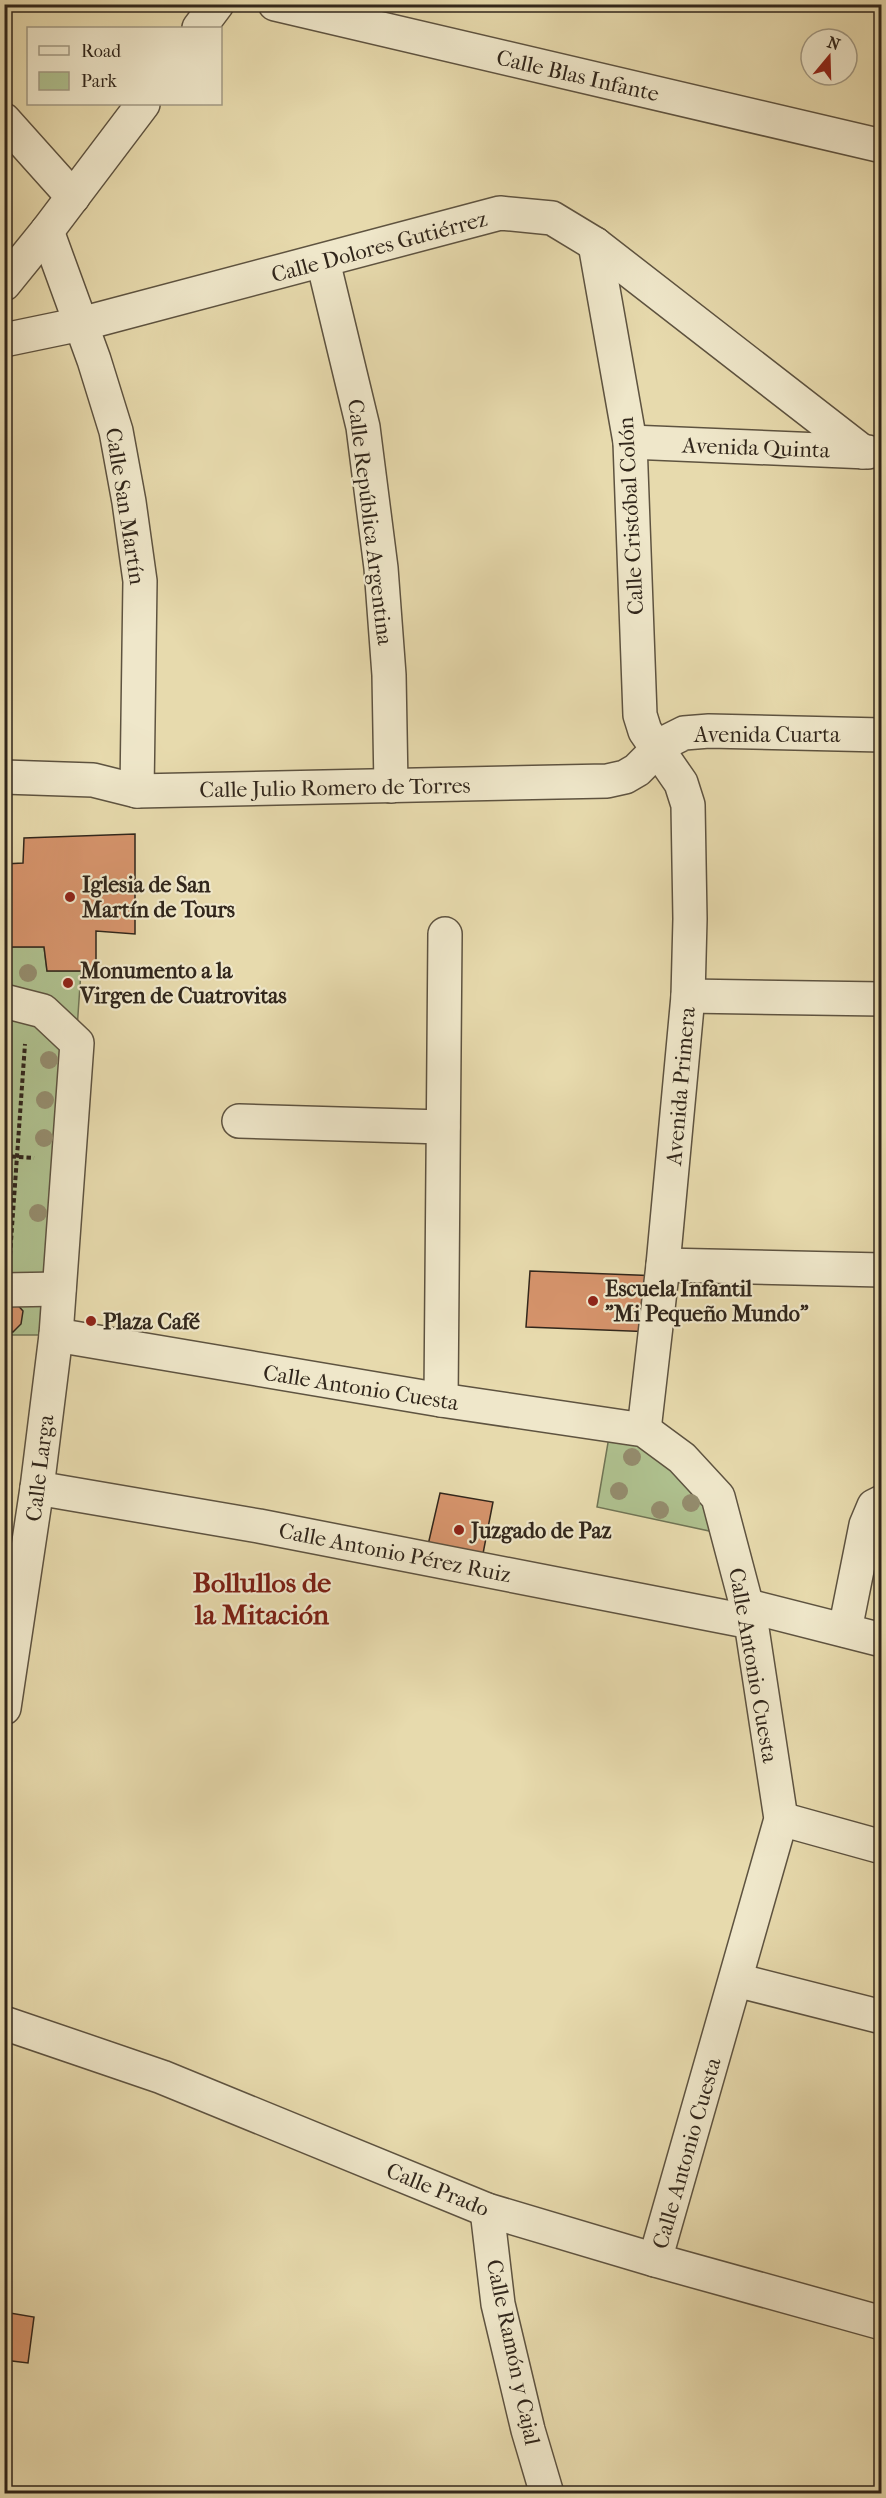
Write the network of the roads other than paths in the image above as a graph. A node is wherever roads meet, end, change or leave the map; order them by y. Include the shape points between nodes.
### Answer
1 (275, 4) edge
2 (142, 105) edge
3 (4, 120) edge
4 (882, 146) edge
5 (73, 197) junction
6 (47, 231) junction
7 (595, 244) junction
8 (323, 261) junction
9 (4, 284) edge
10 (81, 324) junction
11 (4, 340) edge
12 (630, 442) junction
13 (872, 452) edge
14 (882, 735) edge
15 (657, 750) junction
16 (4, 777) edge
17 (391, 786) junction
18 (137, 791) junction
19 (445, 934) dead end
20 (688, 996) junction
21 (882, 999) edge
22 (16, 1004) edge
23 (238, 1121) dead end
24 (443, 1127) junction
25 (663, 1265) junction
26 (882, 1270) edge
27 (59, 1289) junction
28 (6, 1290) edge
29 (56, 1335) junction
30 (441, 1401) junction
31 (644, 1430) junction
32 (37, 1488) junction
33 (882, 1502) edge
34 (749, 1614) junction
35 (845, 1630) junction
36 (882, 1640) edge
37 (4, 1708) edge
38 (781, 1819) junction
39 (882, 1847) edge
40 (736, 1980) junction
41 (882, 2017) edge
42 (4, 2023) edge
43 (487, 2210) junction
44 (655, 2260) junction
45 (882, 2323) edge
46 (547, 2493) edge

1 - 4 street, Calle Blas Infante
2 - 5 street
3 - 5 street
5 - 6 street
6 - 9 street
6 - 10 street, Calle San Martín
7 - 8 street, Calle Dolores Gutiérrez via 552,218 500,213
7 - 12 street, Calle Cristóbal Colón
7 - 13 street, Calle Dolores Gutiérrez
8 - 10 street, Calle Dolores Gutiérrez
8 - 17 street, Calle República Argentina via 363,427 381,568 389,675
10 - 11 street, Calle Dolores Gutiérrez
10 - 18 street, Calle San Martín via 116,431 140,581
12 - 13 street, Avenida Quinta
12 - 15 street, Calle Cristóbal Colón via 638,699 645,731
14 - 15 street, Avenida Cuarta via 709,731 684,733
15 - 17 street, Calle Julio Romero de Torres via 637,770 607,782
15 - 20 street, Avenida Primera via 681,783 688,806
16 - 18 street, Calle Julio Romero de Torres via 93,780
17 - 18 street, Calle Julio Romero de Torres
19 - 24 street
20 - 21 street
20 - 25 street, Avenida Primera
22 - 27 street, Calle Larga via 43,1011 78,1043
23 - 24 street
24 - 30 street
25 - 26 street
25 - 31 street, Avenida Primera
27 - 28 street
27 - 29 street, Calle Larga
29 - 30 street, Calle Antonio Cuesta
29 - 32 street, Calle Larga
30 - 31 street, Calle Antonio Cuesta
31 - 34 street, Calle Antonio Cuesta via 682,1458 718,1497
32 - 34 street, Calle Antonio Pérez Ruiz
32 - 37 street, Calle Larga
33 - 35 street via 874,1506 866,1525
34 - 35 street, Calle Antonio Pérez Ruiz
34 - 38 street, Calle Antonio Cuesta
35 - 36 street, Calle Antonio Pérez Ruiz
38 - 39 street
38 - 40 street, Calle Antonio Cuesta
40 - 41 street
40 - 44 street, Calle Antonio Cuesta
42 - 43 street, Calle Prado via 162,2077
43 - 44 street, Calle Prado
43 - 46 street, Calle Ramón y Cajal via 498,2304
44 - 45 street, Calle Prado

